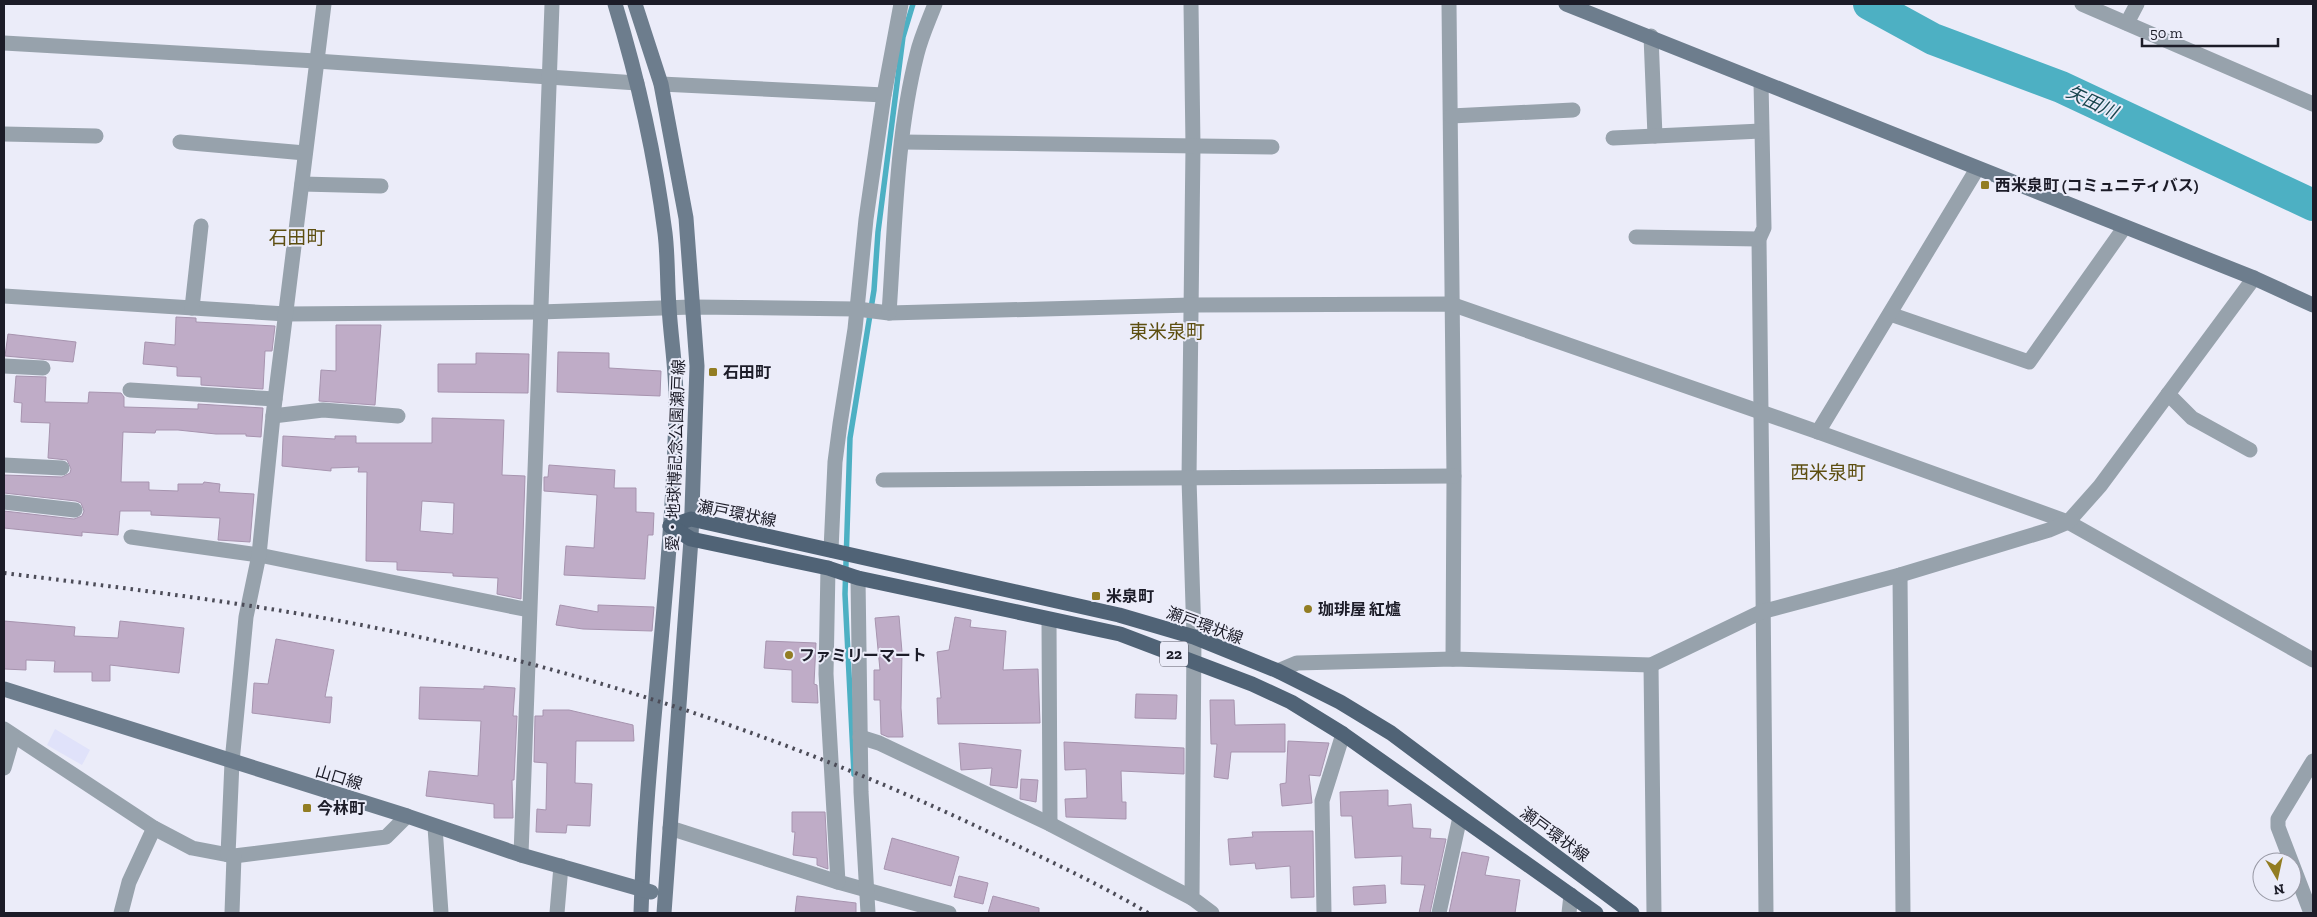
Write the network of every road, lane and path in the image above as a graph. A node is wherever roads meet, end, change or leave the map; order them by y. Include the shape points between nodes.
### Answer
1 (324, 4) edge
2 (552, 4) edge
3 (615, 4) edge
4 (635, 4) edge
5 (900, 4) edge
6 (935, 4) edge
7 (1191, 4) edge
8 (1449, 4) edge
9 (1566, 4) edge
10 (2082, 4) edge
11 (2137, 4) edge
12 (2127, 23) junction
13 (1651, 36) junction
14 (4, 44) edge
15 (316, 61) junction
16 (549, 77) junction
17 (1760, 82) junction
18 (638, 83) junction
19 (661, 84) junction
20 (884, 95) junction
21 (2313, 104) edge
22 (1573, 110) dead end
23 (1451, 116) junction
24 (1760, 131) junction
25 (4, 134) edge
26 (96, 136) dead end
27 (1655, 136) junction
28 (1613, 138) dead end
29 (180, 142) dead end
30 (902, 142) junction
31 (1193, 146) junction
32 (1272, 147) dead end
33 (305, 153) junction
34 (1977, 169) junction
35 (302, 184) junction
36 (381, 186) dead end
37 (201, 226) dead end
38 (2124, 228) junction
39 (1636, 237) dead end
40 (1759, 239) junction
41 (2254, 278) junction
42 (4, 296) edge
43 (1452, 304) junction
44 (2313, 305) edge
45 (1190, 306) junction
46 (692, 307) junction
47 (192, 308) junction
48 (669, 308) junction
49 (857, 309) junction
50 (539, 312) junction
51 (889, 313) junction
52 (286, 314) junction
53 (1890, 314) junction
54 (4, 366) edge
55 (43, 368) dead end
56 (130, 390) dead end
57 (2168, 394) junction
58 (275, 399) junction
59 (1762, 413) junction
60 (273, 416) junction
61 (398, 416) dead end
62 (1818, 432) junction
63 (2250, 450) dead end
64 (4, 465) edge
65 (62, 468) dead end
66 (1454, 476) junction
67 (1189, 479) junction
68 (883, 480) dead end
69 (4, 502) edge
70 (75, 510) dead end
71 (691, 519) junction
72 (2068, 522) junction
73 (670, 526) junction
74 (132, 537) dead end
75 (691, 539) junction
76 (831, 550) junction
77 (258, 554) junction
78 (828, 568) junction
79 (1900, 575) junction
80 (858, 578) junction
81 (529, 610) junction
82 (1761, 612) junction
83 (1049, 620) junction
84 (1194, 637) junction
85 (1453, 659) junction
86 (2313, 660) edge
87 (1193, 661) junction
88 (1651, 665) junction
89 (1278, 671) junction
90 (4, 688) edge
91 (8, 733) edge
92 (1343, 734) junction
93 (860, 737) junction
94 (2313, 761) edge
95 (232, 762) junction
96 (4, 768) edge
97 (407, 816) junction
98 (1460, 817) junction
99 (1050, 824) junction
100 (435, 827) junction
101 (154, 828) junction
102 (670, 828) junction
103 (521, 855) junction
104 (231, 856) junction
105 (561, 866) junction
106 (838, 882) junction
107 (868, 889) junction
108 (642, 890) junction
109 (665, 895) junction
110 (1571, 895) junction
111 (1192, 898) junction
112 (121, 913) edge
113 (232, 913) edge
114 (441, 913) edge
115 (556, 913) edge
116 (641, 913) edge
117 (664, 913) edge
118 (868, 913) edge
119 (950, 913) edge
120 (1212, 913) edge
121 (1324, 913) edge
122 (1439, 913) edge
123 (1569, 913) edge
124 (1596, 913) edge
125 (1632, 913) edge
126 (1654, 913) edge
127 (1766, 913) edge
128 (1903, 913) edge
129 (2311, 913) edge

1 - 15 street
2 - 16 street
3 - 18 main road, 愛・地球博記念公園瀬戸線
4 - 19 main road, 愛・地球博記念公園瀬戸線
5 - 20 street
6 - 30 street via 917,53
7 - 31 street
8 - 23 street
9 - 13 main road
10 - 12 street
11 - 12 street
12 - 21 street
13 - 17 main road
13 - 27 street
14 - 15 street
15 - 16 street
15 - 33 street
16 - 18 street
16 - 50 street
17 - 24 street
17 - 34 main road
18 - 48 main road, 愛・地球博記念公園瀬戸線 via 665,235
19 - 20 street
19 - 46 main road, 愛・地球博記念公園瀬戸線 via 686,218
20 - 49 street
22 - 23 street
23 - 43 street
24 - 27 street
24 - 40 street via 1764,228
25 - 26 street
27 - 28 street
29 - 33 street
30 - 31 street
30 - 51 street
31 - 32 street
31 - 45 street
33 - 35 street
34 - 38 main road
34 - 53 street
35 - 36 street
35 - 52 street
37 - 47 street
38 - 41 main road
38 - 53 street via 2029,362
39 - 40 street
40 - 59 street
41 - 44 main road
41 - 57 street
42 - 47 street
43 - 45 street
43 - 59 street
43 - 66 street
45 - 51 street
45 - 67 street
46 - 48 street
46 - 49 street
46 - 71 main road, 愛・地球博記念公園瀬戸線 via 697,366
47 - 52 street
48 - 50 street
48 - 73 main road, 愛・地球博記念公園瀬戸線 via 675,355 676,407
49 - 51 street
49 - 76 street via 835,462
50 - 52 street
50 - 81 street
52 - 58 street
53 - 62 street
54 - 55 street
56 - 58 street
57 - 63 street via 2192,418
57 - 72 street via 2100,486
58 - 60 street
59 - 62 street
59 - 82 street
60 - 61 street via 323,410
60 - 77 street
62 - 72 street
64 - 65 street
66 - 67 street
66 - 85 street
67 - 68 street
67 - 84 street
69 - 70 street
71 - 73 main road, 瀬戸環状線
71 - 75 main road, 愛・地球博記念公園瀬戸線
71 - 76 main road, 瀬戸環状線 / 22
72 - 79 street
72 - 86 street
73 - 75 main road, 瀬戸環状線 / 22
73 - 108 main road, 愛・地球博記念公園瀬戸線
74 - 77 street
75 - 78 main road, 瀬戸環状線 / 22
75 - 102 main road, 愛・地球博記念公園瀬戸線
76 - 84 main road, 瀬戸環状線 / 22 via 1119,615
77 - 81 street
77 - 95 street via 246,616
78 - 80 main road, 瀬戸環状線 / 22
78 - 106 street via 826,674
79 - 82 street
79 - 128 street
80 - 83 main road, 瀬戸環状線 / 22
80 - 93 street
81 - 103 street
82 - 88 street
82 - 127 street
83 - 87 main road, 瀬戸環状線 / 22 via 1120,634
83 - 99 street
84 - 87 street
84 - 89 main road, 瀬戸環状線 / 22
85 - 88 street
85 - 89 street via 1297,663
87 - 92 main road, 瀬戸環状線 / 22 via 1291,702
87 - 111 street
88 - 126 street
89 - 125 main road, 瀬戸環状線 / 22 via 1340,702 1391,733
90 - 95 main road, 山口線
91 - 96 street
91 - 101 street
92 - 98 main road, 瀬戸環状線 / 22
92 - 121 street via 1322,801
93 - 99 street
93 - 107 street
94 - 129 street via 2278,819
95 - 97 main road, 山口線
95 - 104 street
97 - 100 main road, 山口線
97 - 104 street via 386,837
98 - 110 main road, 瀬戸環状線 / 22
98 - 122 street
99 - 111 street
100 - 103 main road, 山口線
100 - 114 street
101 - 104 street via 192,848
101 - 112 street via 130,882
102 - 106 street
102 - 109 main road, 愛・地球博記念公園瀬戸線
103 - 105 main road, 山口線
104 - 113 street
105 - 108 main road, 山口線
105 - 115 street
106 - 107 street
107 - 118 street
107 - 119 street
108 - 109 main road, 山口線
108 - 116 main road, 愛・地球博記念公園瀬戸線
109 - 117 main road, 愛・地球博記念公園瀬戸線
110 - 123 street
110 - 124 main road, 瀬戸環状線 / 22
111 - 120 street

